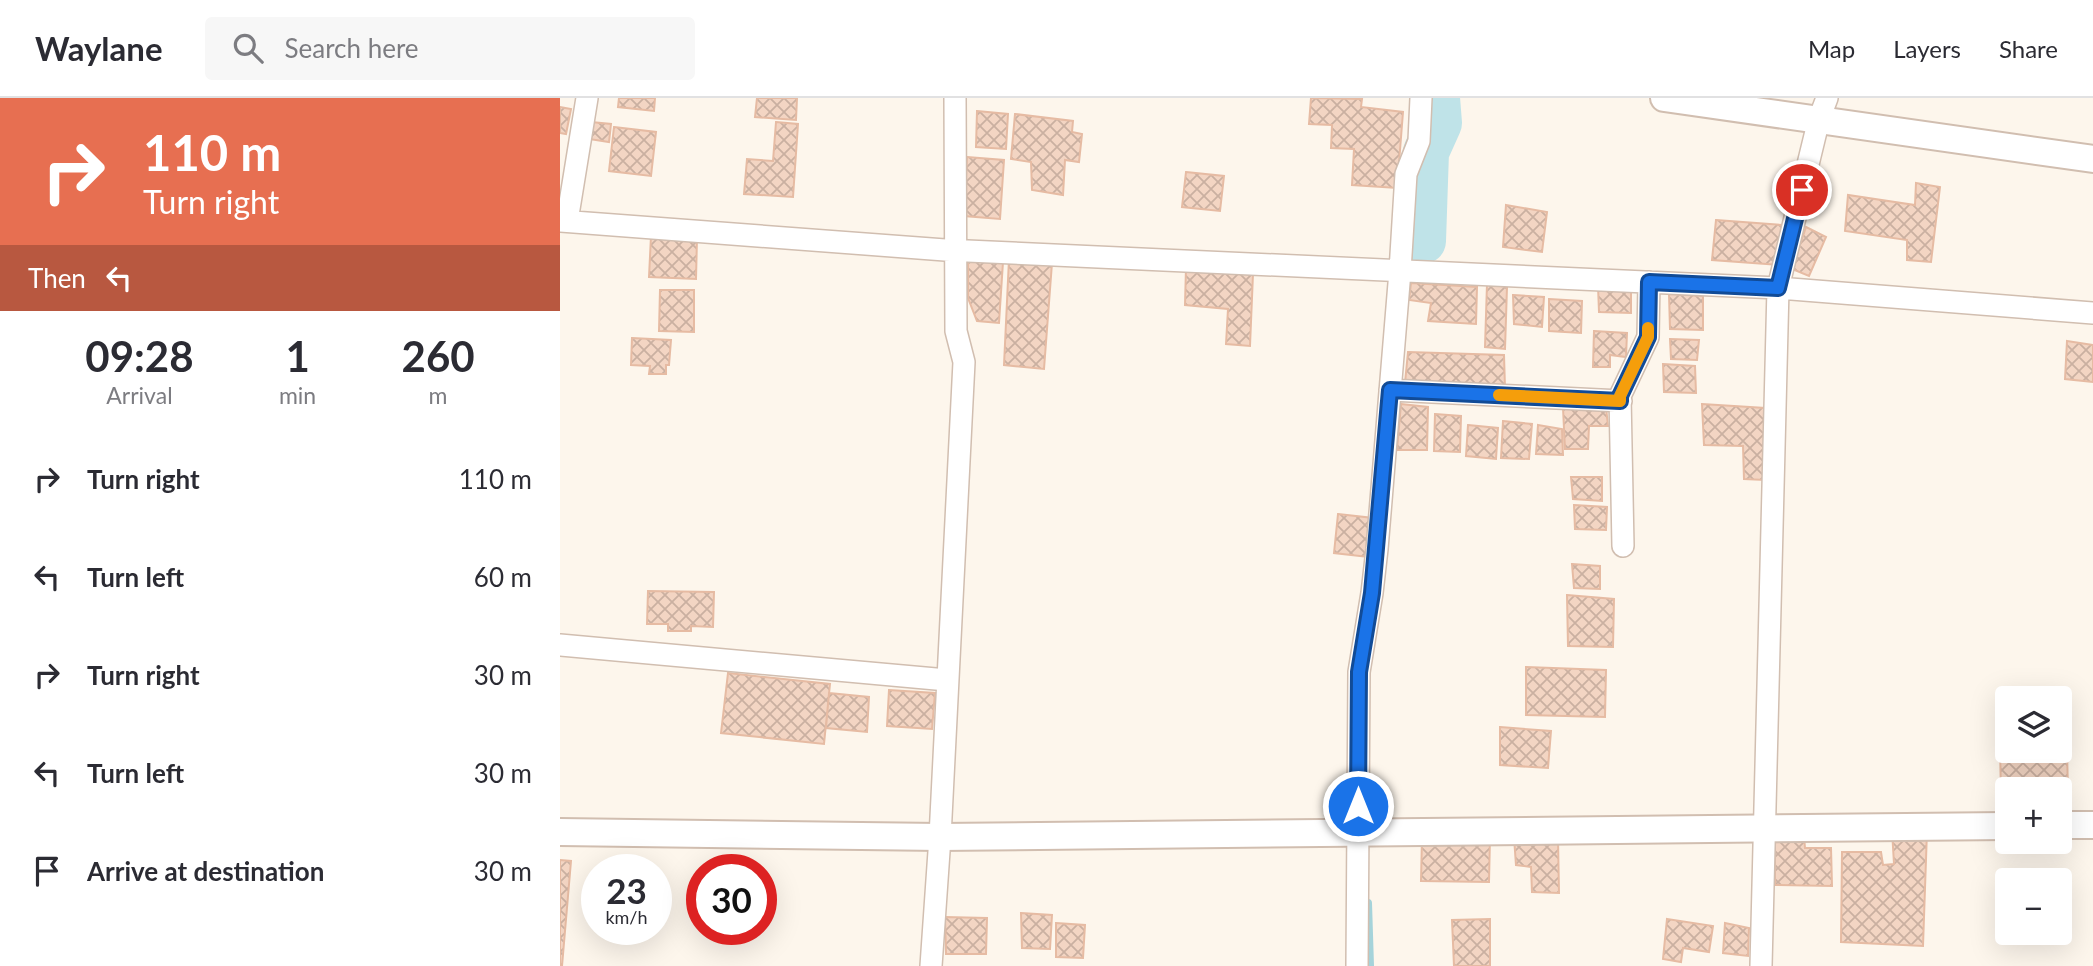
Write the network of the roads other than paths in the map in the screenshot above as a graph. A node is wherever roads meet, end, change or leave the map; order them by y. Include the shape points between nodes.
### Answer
1 (587, 98) edge
2 (955, 98) edge
3 (1420, 98) edge
4 (1664, 98) edge
5 (1823, 108) edge
6 (2093, 159) edge
7 (563, 221) edge
8 (954, 250) junction
9 (1400, 271) junction
10 (1649, 282) junction
11 (1778, 288) junction
12 (2093, 313) edge
13 (1390, 390) junction
14 (1620, 401) junction
15 (1623, 546) dead end
16 (560, 645) edge
17 (947, 680) junction
18 (1995, 825) edge
19 (2072, 825) edge
20 (2093, 825) edge
21 (1765, 828) junction
22 (560, 832) edge
23 (1358, 833) junction
24 (940, 837) junction
25 (931, 966) edge
26 (1356, 966) edge
27 (1761, 966) edge

1 - 7 street
2 - 8 street
3 - 9 street via 1419,142 1406,174
4 - 5 street
5 - 6 street
5 - 11 street
7 - 8 street
8 - 9 street
8 - 17 street via 956,331 964,362
9 - 10 street
9 - 13 street
10 - 11 street
10 - 14 street via 1648,337
11 - 12 street
11 - 21 street
13 - 14 street
13 - 23 street via 1372,593 1359,672
14 - 15 street
16 - 17 street
17 - 24 street
18 - 21 street
19 - 20 street
21 - 23 street
21 - 27 street
22 - 24 street
23 - 24 street
23 - 26 street
24 - 25 street

